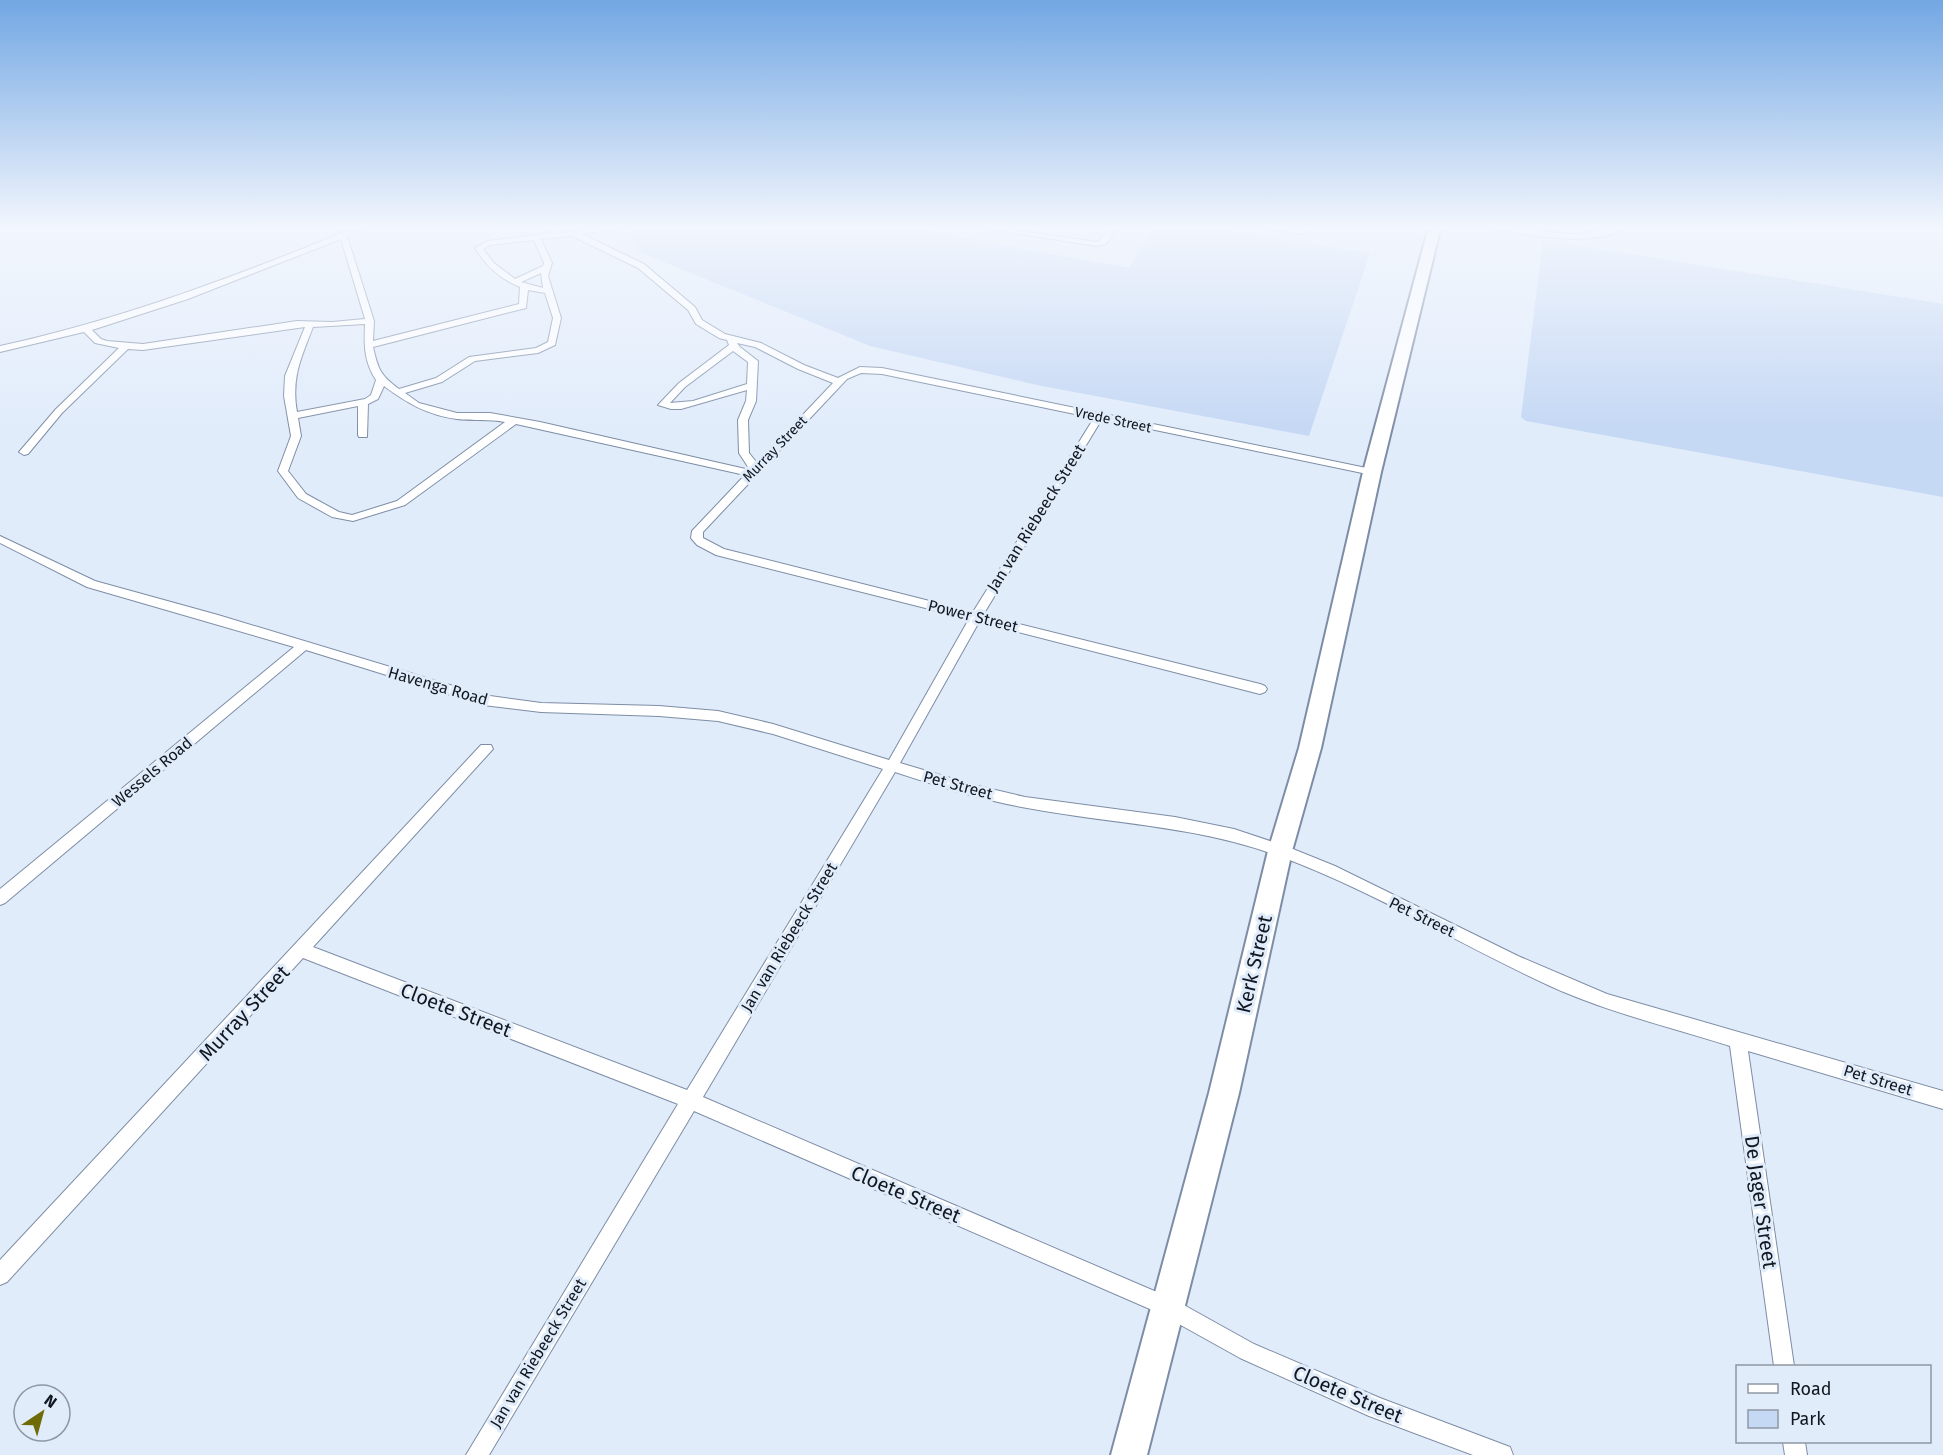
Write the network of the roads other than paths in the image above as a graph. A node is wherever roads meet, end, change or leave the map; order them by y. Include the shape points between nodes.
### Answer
1 (191, 294) edge
2 (362, 294) edge
3 (521, 294) edge
4 (550, 294) edge
5 (674, 294) edge
6 (1418, 294) edge
7 (370, 321) junction
8 (310, 324) junction
9 (87, 330) junction
10 (732, 342) junction
11 (369, 345) junction
12 (125, 347) junction
13 (0, 349) edge
14 (855, 372) joint
15 (381, 380) junction
16 (839, 382) junction
17 (750, 386) junction
18 (398, 392) junction
19 (363, 403) junction
20 (294, 416) junction
21 (1099, 417) junction
22 (514, 420) junction
23 (363, 435) dead end
24 (24, 452) dead end
25 (754, 471) junction
26 (1372, 472) junction
27 (698, 531) joint
28 (0, 539) edge
29 (976, 617) junction
30 (303, 646) junction
31 (1260, 689) dead end
32 (486, 749) dead end
33 (892, 766) junction
34 (1280, 851) junction
35 (0, 898) edge
36 (302, 950) junction
37 (1738, 1038) junction
38 (690, 1100) junction
39 (1943, 1100) edge
40 (0, 1275) edge
41 (1166, 1306) junction
42 (1784, 1365) edge
43 (477, 1455) edge
44 (1129, 1455) edge
45 (1502, 1455) edge

1 - 9 street
2 - 7 street
3 - 11 street via 522,306
4 - 18 street via 558,318 550,346 476,357 439,380
5 - 10 street via 699,322
6 - 26 highway, Kerk Street
7 - 8 street
7 - 11 street
8 - 12 street via 159,346
8 - 20 street via 290,376
9 - 12 street via 98,341
9 - 13 street
10 - 16 street via 758,345
10 - 17 street via 752,359
10 - 17 street via 663,405 693,402
11 - 15 street via 371,363
12 - 24 street via 59,411
14 - 16 street, Murray Street
14 - 21 street, Vrede Street via 882,371
15 - 18 street
15 - 19 street via 374,398
16 - 25 street, Murray Street
17 - 25 street via 751,401 742,420 744,453
18 - 22 street via 426,409
19 - 20 street
19 - 23 street
20 - 22 street via 296,436 284,464 286,478 310,502 350,519 401,503
21 - 26 street, Vrede Street
21 - 29 street, Jan van Riebeeck Street
22 - 25 street
25 - 27 street, Murray Street
26 - 34 highway, Kerk Street via 1312,734
27 - 29 street, Power Street via 701,543 720,552
28 - 30 street, Havenga Road via 91,584
29 - 31 street, Power Street
29 - 33 street, Jan van Riebeeck Street
30 - 33 street, Havenga Road via 505,705 715,716 786,732
30 - 35 street, Wessels Road
32 - 36 street, Murray Street
33 - 34 street, Pet Street via 1001,797 1199,827
33 - 38 street, Jan van Riebeeck Street
34 - 37 street, Pet Street via 1565,986
34 - 41 highway, Kerk Street via 1224,1093
36 - 38 street, Cloete Street
36 - 40 street, Murray Street
37 - 39 street, Pet Street
37 - 42 street, De Jager Street
38 - 41 street, Cloete Street
38 - 43 street, Jan van Riebeeck Street
41 - 44 highway, Kerk Street
41 - 45 street, Cloete Street via 1247,1351 1377,1408

